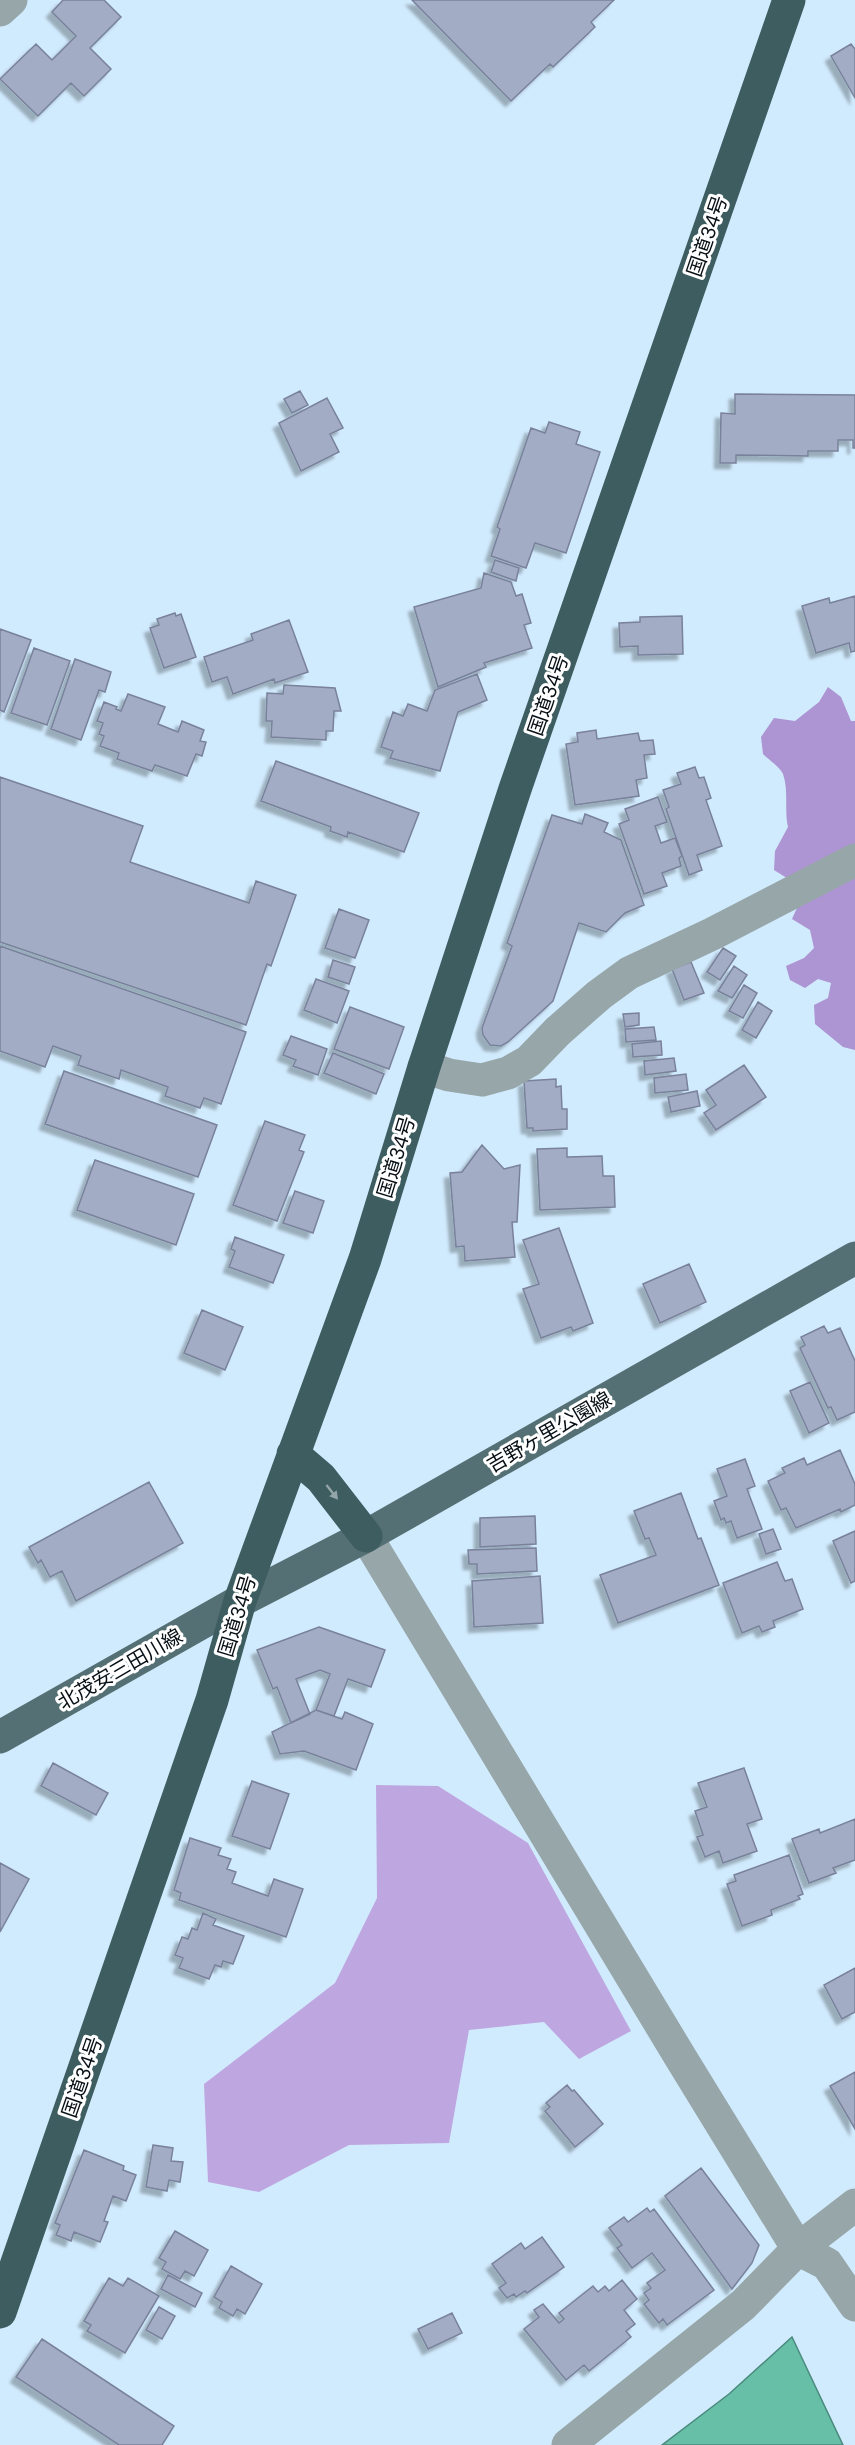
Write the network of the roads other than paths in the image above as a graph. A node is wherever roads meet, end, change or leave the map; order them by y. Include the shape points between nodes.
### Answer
1 (11, 0) edge
2 (789, 0) edge
3 (0, 10) edge
4 (855, 860) edge
5 (424, 1067) junction
6 (855, 1258) edge
7 (293, 1454) junction
8 (366, 1536) junction
9 (240, 1601) junction
10 (0, 1737) edge
11 (855, 2205) edge
12 (798, 2249) junction
13 (855, 2305) edge
14 (0, 2313) edge
15 (568, 2445) edge

1 - 3 street
2 - 5 highway, 国道34号 via 515,789
4 - 5 street via 629,973 591,1002 529,1061 508,1073 482,1080
5 - 7 highway, 国道34号 via 365,1258
6 - 8 main road, 吉野ヶ里公園線
7 -> 8 highway via 321,1478
7 - 9 highway, 国道34号
8 - 9 main road, 吉野ヶ里公園線
8 - 12 street
9 - 10 main road, 北茂安三田川線
9 - 14 highway, 国道34号 via 212,1700
11 - 12 street
12 - 13 street via 827,2264
12 - 15 street via 743,2305

